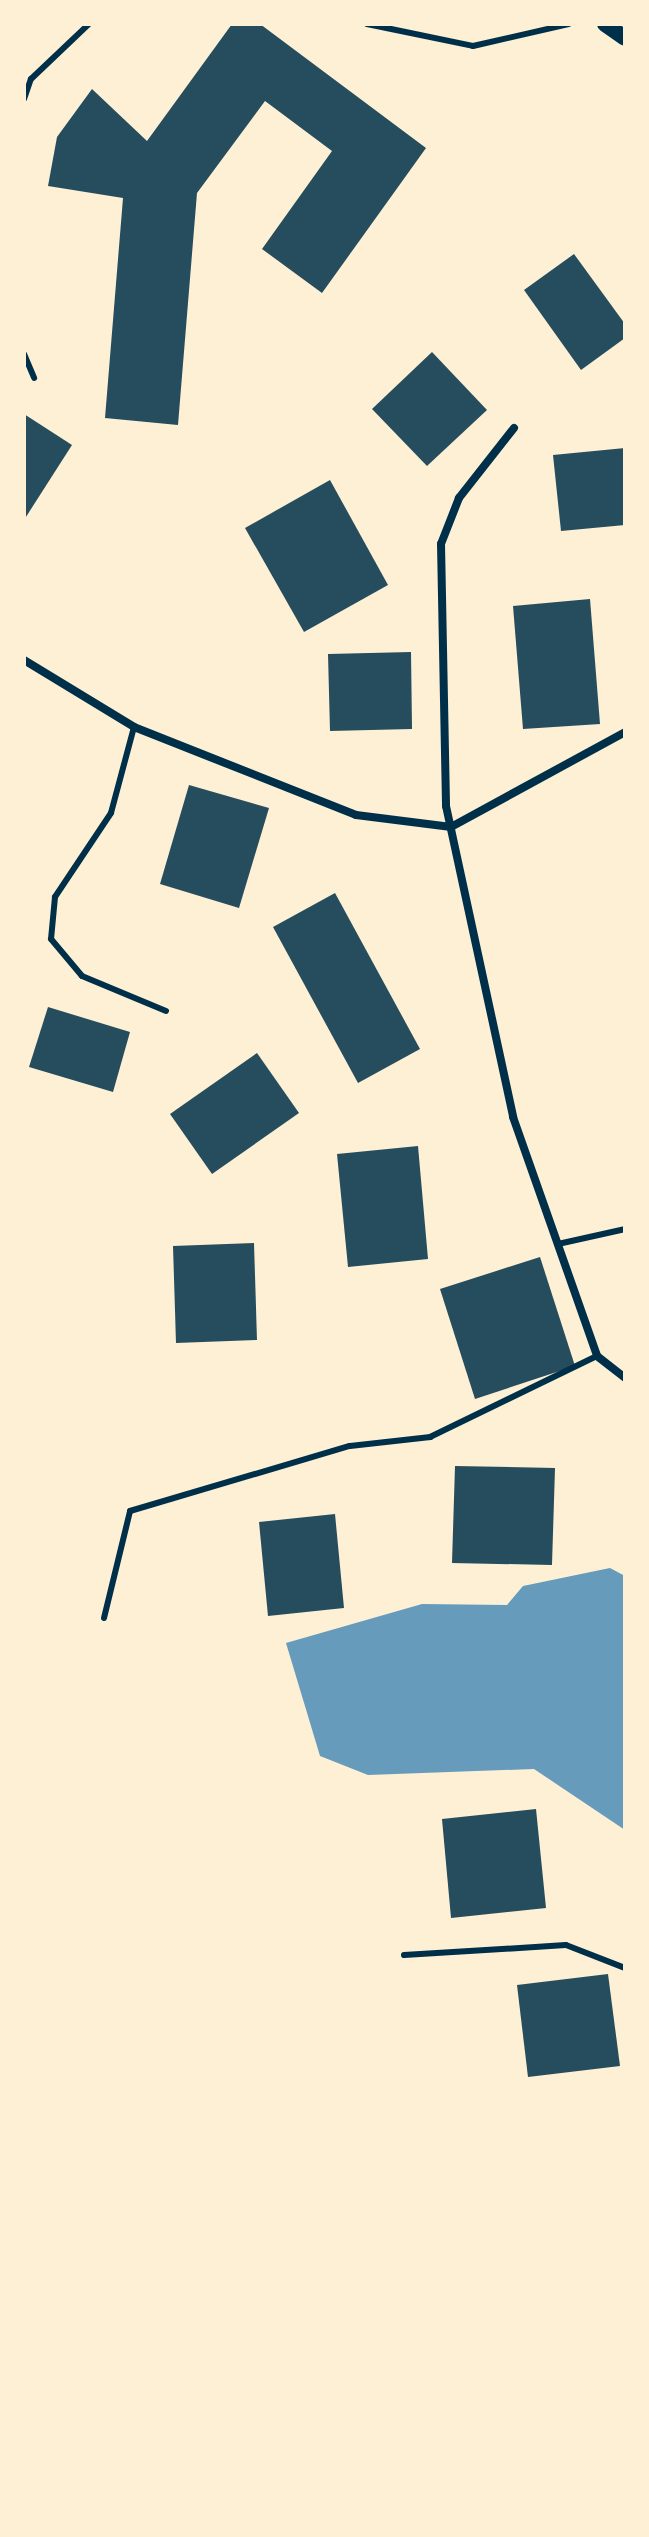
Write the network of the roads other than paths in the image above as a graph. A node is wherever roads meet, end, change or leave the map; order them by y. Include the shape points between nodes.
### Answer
1 (89, 24) edge
2 (367, 24) edge
3 (569, 24) edge
4 (605, 24) edge
5 (625, 38) edge
6 (24, 99) edge
7 (24, 354) edge
8 (34, 378) dead end
9 (514, 428) dead end
10 (24, 660) edge
11 (134, 727) junction
12 (625, 732) edge
13 (451, 827) junction
14 (166, 1011) dead end
15 (625, 1229) edge
16 (558, 1244) junction
17 (597, 1356) junction
18 (625, 1378) edge
19 (104, 1618) dead end
20 (404, 1955) dead end
21 (625, 1968) edge

1 - 6 lane via 31,79
2 - 3 lane via 473,46
4 - 5 main road
7 - 8 lane
9 - 13 street via 459,498 441,544
10 - 11 street
11 - 13 street via 356,815
11 - 14 lane via 111,813 55,897 51,939 82,976
12 - 13 street
13 - 16 street via 513,1117
15 - 16 lane
16 - 17 street
17 - 18 street
17 - 19 lane via 430,1437 350,1446 130,1511
20 - 21 lane via 566,1945

